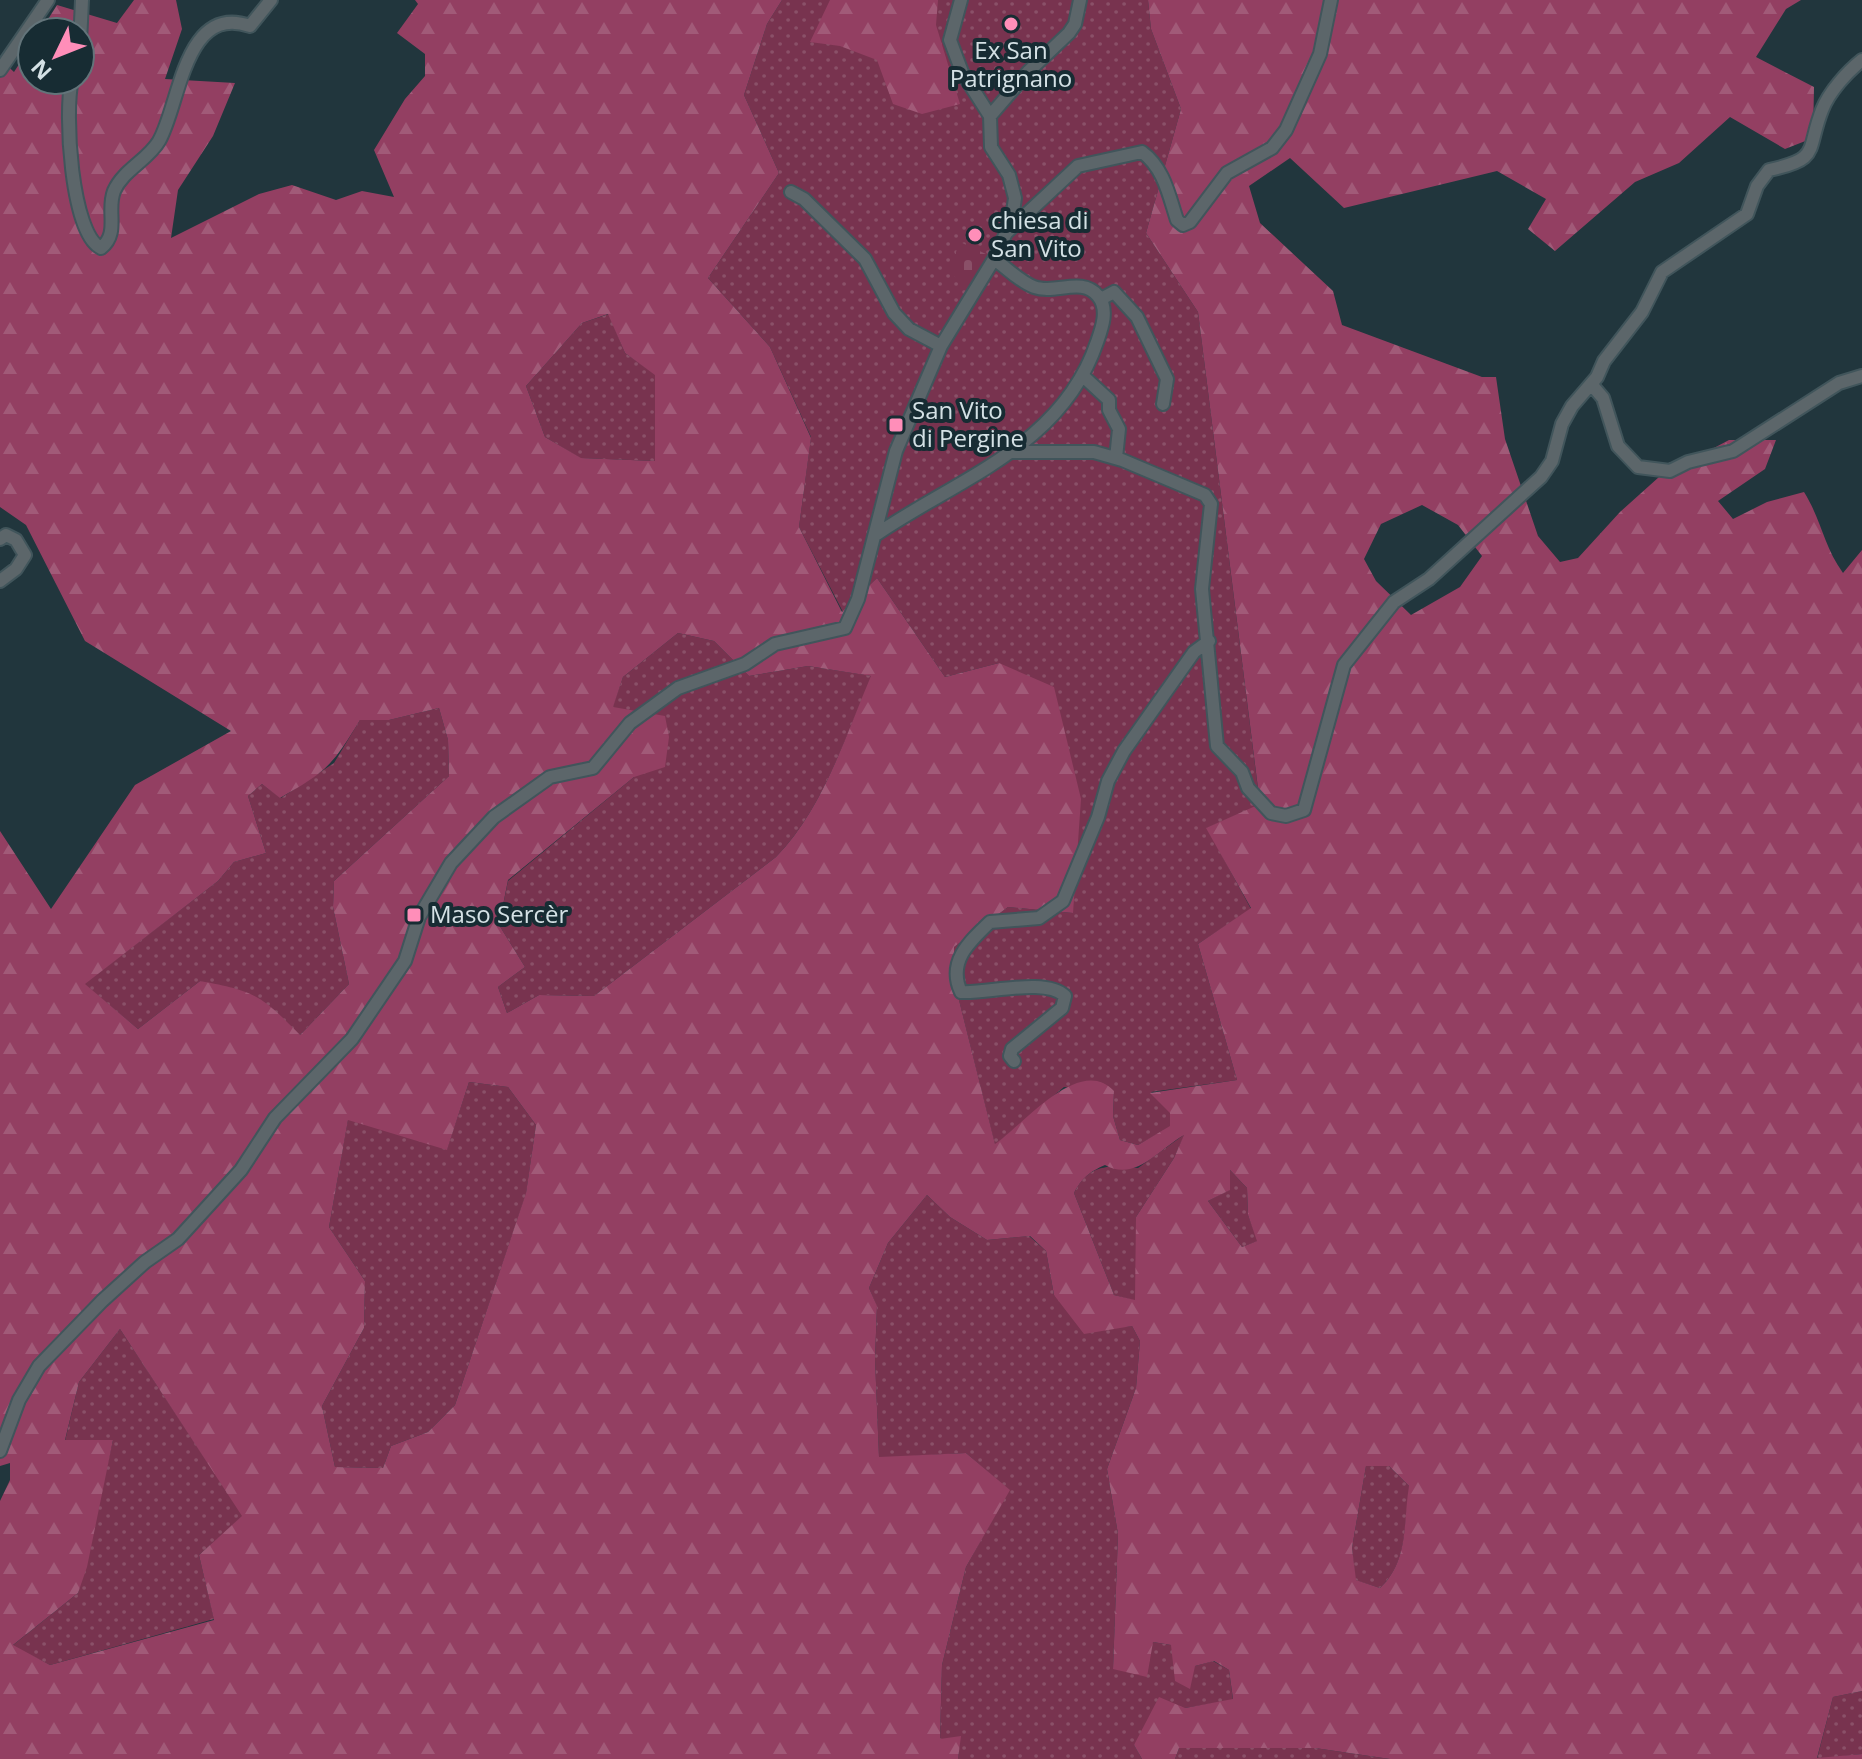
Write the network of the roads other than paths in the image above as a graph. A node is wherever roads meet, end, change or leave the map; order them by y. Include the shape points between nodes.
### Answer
1 (48, 0) edge
2 (271, 0) edge
3 (961, 0) edge
4 (1080, 0) edge
5 (1331, 0) edge
6 (1862, 60) edge
7 (0, 70) edge
8 (72, 96) edge
9 (990, 116) junction
10 (791, 192) dead end
11 (1011, 226) junction
12 (994, 259) junction
13 (1101, 299) junction
14 (941, 346) junction
15 (1083, 376) junction
16 (1862, 376) edge
17 (1591, 384) junction
18 (1163, 404) dead end
19 (1010, 452) junction
20 (1116, 458) junction
21 (877, 534) junction
22 (0, 539) edge
23 (0, 581) edge
24 (1209, 641) junction
25 (1014, 1061) dead end
26 (0, 1451) edge

1 - 7 street
2 - 8 street via 250,26 238,21 222,24 190,54 158,142 115,190 113,230 101,248 89,233 70,166
3 - 9 street via 950,40 962,72
4 - 9 street via 1069,33
5 - 11 street via 1320,54 1286,130 1272,148 1227,173 1190,222 1183,225 1177,220 1162,175 1142,152 1078,166
6 - 17 street via 1832,91 1808,154 1797,164 1769,170 1747,214 1662,272 1642,312
9 - 11 street via 991,147 1009,175 1015,198
10 - 14 street via 865,259 902,321
11 - 12 street
12 - 13 street via 1035,288 1078,286
12 - 14 street
13 - 15 street via 1105,316
13 - 18 street via 1114,292 1137,317 1167,379
14 - 21 street via 896,451
15 - 19 street via 1071,398
15 - 20 street via 1109,400 1119,429
16 - 17 street via 1839,383 1733,451 1670,471 1638,467 1618,446 1603,398
17 - 24 street via 1562,424 1552,461 1541,477 1429,579 1394,602 1344,665 1304,810 1286,816 1271,813 1217,746
19 - 20 street via 1094,452
19 - 21 street
20 - 24 street via 1205,495 1211,504 1202,589
21 - 26 street via 845,628 775,644 745,664 678,688 630,723 593,768 550,777 494,817 451,863 419,917 405,961 361,1028 275,1118 241,1170 178,1239 102,1301 39,1366
22 - 23 street via 6,535 16,540 25,555
24 - 25 street via 1194,652 1124,751 1063,901 1039,918 990,922 961,950 955,976 961,992 1025,988 1065,996 1062,1008 1012,1049

